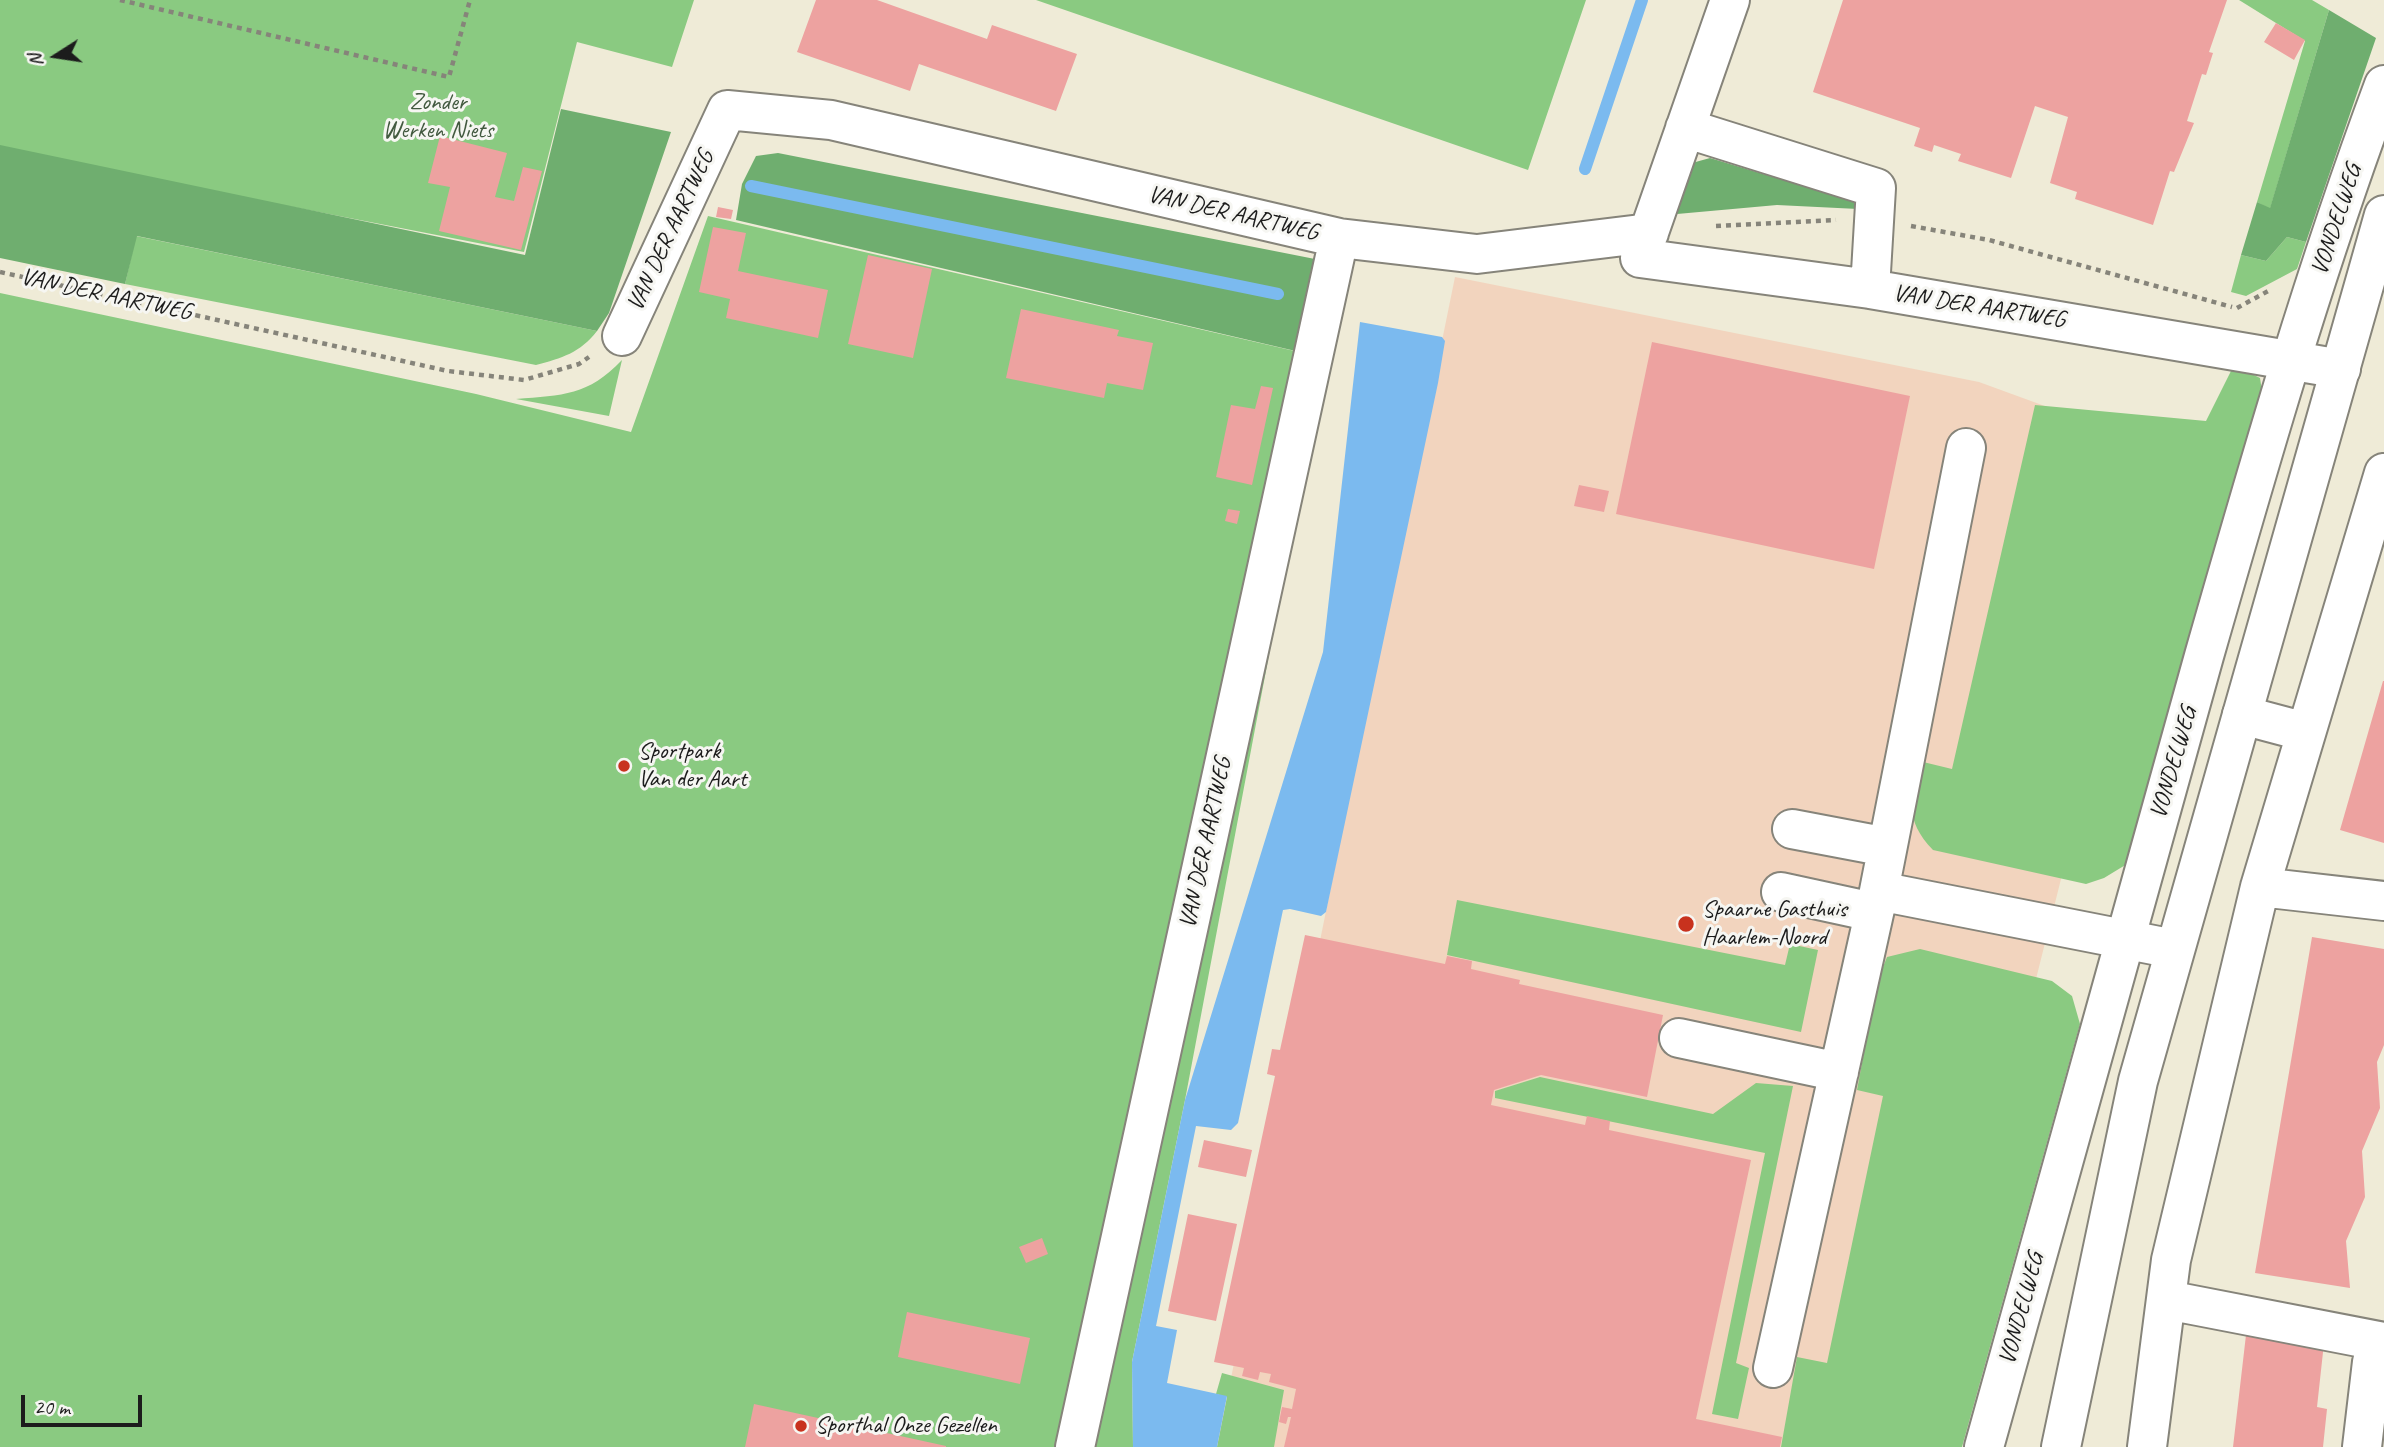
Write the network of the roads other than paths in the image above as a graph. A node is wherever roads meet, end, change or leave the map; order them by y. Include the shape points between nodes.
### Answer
1 (1730, 0) edge
2 (2384, 85) edge
3 (1685, 128) junction
4 (2384, 215) edge
5 (1649, 233) junction
6 (1339, 238) junction
7 (1870, 289) junction
8 (622, 336) road end
9 (2291, 360) junction
10 (2342, 369) junction
11 (1966, 449) dead end
12 (2384, 473) edge
13 (2242, 715) junction
14 (2306, 732) junction
15 (1792, 829) dead end
16 (1887, 847) junction
17 (2260, 887) junction
18 (1781, 892) dead end
19 (1876, 901) junction
20 (2384, 901) edge
21 (2123, 938) junction
22 (2174, 949) junction
23 (1679, 1038) dead end
24 (1839, 1072) junction
25 (2167, 1300) junction
26 (2384, 1342) edge
27 (1773, 1368) dead end
28 (1075, 1447) edge
29 (1984, 1447) edge
30 (2062, 1447) edge
31 (2147, 1447) edge
32 (2362, 1447) edge

1 - 3 main road, VAN DER AARTWEG
2 - 9 main road, VONDELWEG via 2341,200
3 - 5 main road, VAN DER AARTWEG
3 - 7 main road via 1876,188
4 - 10 main road, VONDELWEG
5 - 6 main road, VAN DER AARTWEG via 1477,254
5 - 7 main road, VAN DER AARTWEG via 1640,258
6 - 8 main road, VAN DER AARTWEG via 831,120 727,110
6 - 28 main road, VAN DER AARTWEG
7 - 9 main road, VAN DER AARTWEG
9 - 10 main road, VAN DER AARTWEG
9 - 21 main road, VONDELWEG
10 - 13 main road, VONDELWEG
11 - 16 main road
12 - 14 main road
13 - 14 main road
13 - 22 main road, VONDELWEG
14 - 17 main road
15 - 16 main road
16 - 19 main road
17 - 20 main road
17 - 25 main road via 2171,1260
18 - 19 main road
19 - 21 main road
19 - 24 main road
21 - 22 main road
21 - 29 main road, VONDELWEG
22 - 30 main road, VONDELWEG via 2138,1081
23 - 24 main road
24 - 27 main road
25 - 26 main road
25 - 31 main road
26 - 32 main road via 2372,1362

